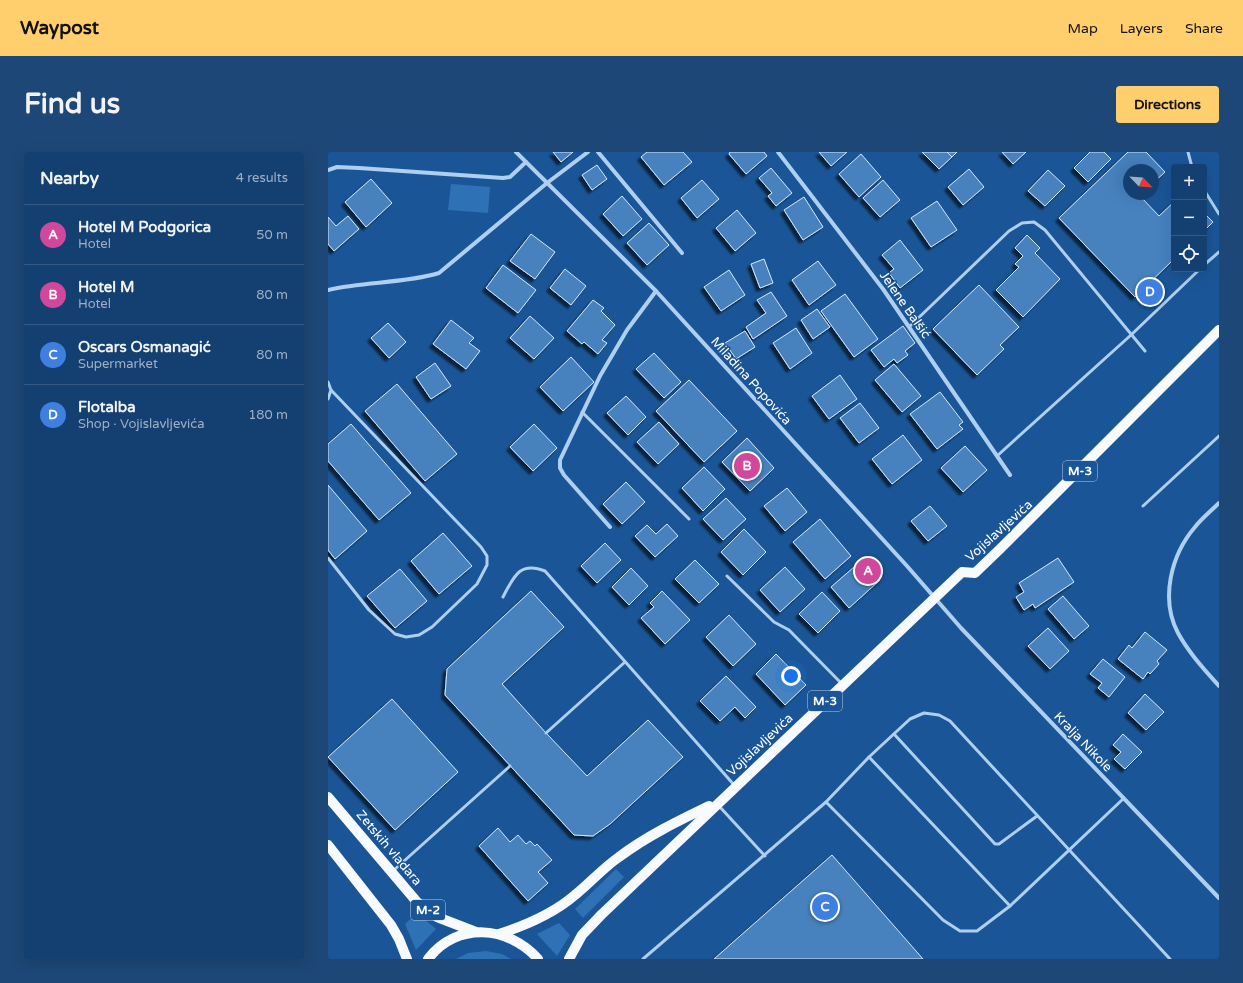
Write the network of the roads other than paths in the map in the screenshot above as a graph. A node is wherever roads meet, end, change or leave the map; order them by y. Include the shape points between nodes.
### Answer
1 (516, 152) edge
2 (588, 152) edge
3 (598, 152) edge
4 (778, 152) edge
5 (1188, 152) edge
6 (526, 162) junction
7 (1191, 164) edge
8 (328, 170) edge
9 (547, 182) junction
10 (1207, 195) edge
11 (1219, 214) edge
12 (1219, 252) edge
13 (682, 253) dead end
14 (1207, 262) edge
15 (1197, 272) edge
16 (328, 290) edge
17 (656, 291) junction
18 (909, 326) junction
19 (1219, 330) edge
20 (1131, 335) junction
21 (1145, 351) dead end
22 (328, 382) edge
23 (331, 390) junction
24 (328, 399) edge
25 (582, 412) junction
26 (1219, 436) edge
27 (996, 456) junction
28 (1010, 474) dead end
29 (1219, 503) edge
30 (1143, 506) dead end
31 (689, 518) dead end
32 (610, 527) dead end
33 (328, 558) edge
34 (727, 576) dead end
35 (503, 597) dead end
36 (934, 598) junction
37 (624, 662) junction
38 (842, 685) junction
39 (1219, 686) edge
40 (546, 733) dead end
41 (894, 734) junction
42 (869, 757) junction
43 (510, 766) dead end
44 (735, 786) junction
45 (328, 796) edge
46 (1123, 799) junction
47 (826, 802) junction
48 (717, 803) junction
49 (1038, 816) junction
50 (328, 845) edge
51 (1069, 851) junction
52 (765, 856) junction
53 (392, 872) junction
54 (1219, 898) edge
55 (1010, 906) junction
56 (476, 932) junction
57 (499, 934) junction
58 (407, 959) edge
59 (428, 959) edge
60 (538, 959) edge
61 (569, 959) edge
62 (643, 959) edge
63 (1170, 959) edge

1 - 6 street, Miladina Popovića
2 - 9 street
3 - 13 street
4 - 18 street, Jelene Balšić
5 - 7 lane
6 - 8 street via 510,177 503,178 359,168 337,167
6 - 9 street, Miladina Popovića
9 - 16 street via 439,273 423,278
9 - 17 street, Miladina Popovića
10 - 11 lane
12 - 14 lane
15 - 20 lane
17 - 25 street via 627,330
17 - 36 street, Miladina Popovića
18 - 20 lane via 1009,231 1022,223 1034,222 1045,230
18 - 27 street, Jelene Balšić
19 - 36 main road, Vojislavljevića / M-3 via 975,573 962,572
20 - 21 lane
20 - 27 lane
22 - 23 lane
23 - 24 lane
23 - 33 lane via 487,556 486,565 477,584 432,627 419,635 406,637 395,634 369,610
25 - 31 lane
25 - 32 street via 563,450 560,468
26 - 30 lane
27 - 28 street, Jelene Balšić
29 - 39 street via 1195,527 1179,552 1169,579 1170,607 1178,631 1192,655
34 - 38 lane via 774,622 789,630
35 - 37 lane via 512,580 522,569 534,567 545,571
36 - 38 main road, Vojislavljevića / M-3
36 - 46 street, Kralja Nikole
37 - 40 lane
37 - 44 lane
38 - 44 main road, Vojislavljevića / M-3
41 - 42 lane
41 - 49 lane via 910,719 924,713 939,715 950,721
41 - 49 lane via 995,844 999,844
42 - 47 lane
42 - 55 lane
43 - 53 lane
44 - 48 main road, Vojislavljevića / M-3
45 - 53 main road, Zetskih vladara / M-2
46 - 51 lane
46 - 54 street, Kralja Nikole
47 - 52 lane
47 - 55 lane via 943,920 960,931 977,931
48 - 52 lane
48 - 57 main road, Vojislavljevića / M-3 via 674,822 619,857 574,897 557,908 530,924
48 - 61 main road, Vojislavljevića / M-3 via 582,935
49 - 51 lane
50 - 58 main road via 391,925
51 - 55 lane
51 - 63 lane
52 - 62 lane
53 - 56 main road, Zetskih vladara / M-2 via 417,902 437,917
56 - 57 main road, M-2
56 - 59 main road, M-2 via 459,936 443,945
57 - 60 main road, M-2 via 516,940 530,949

